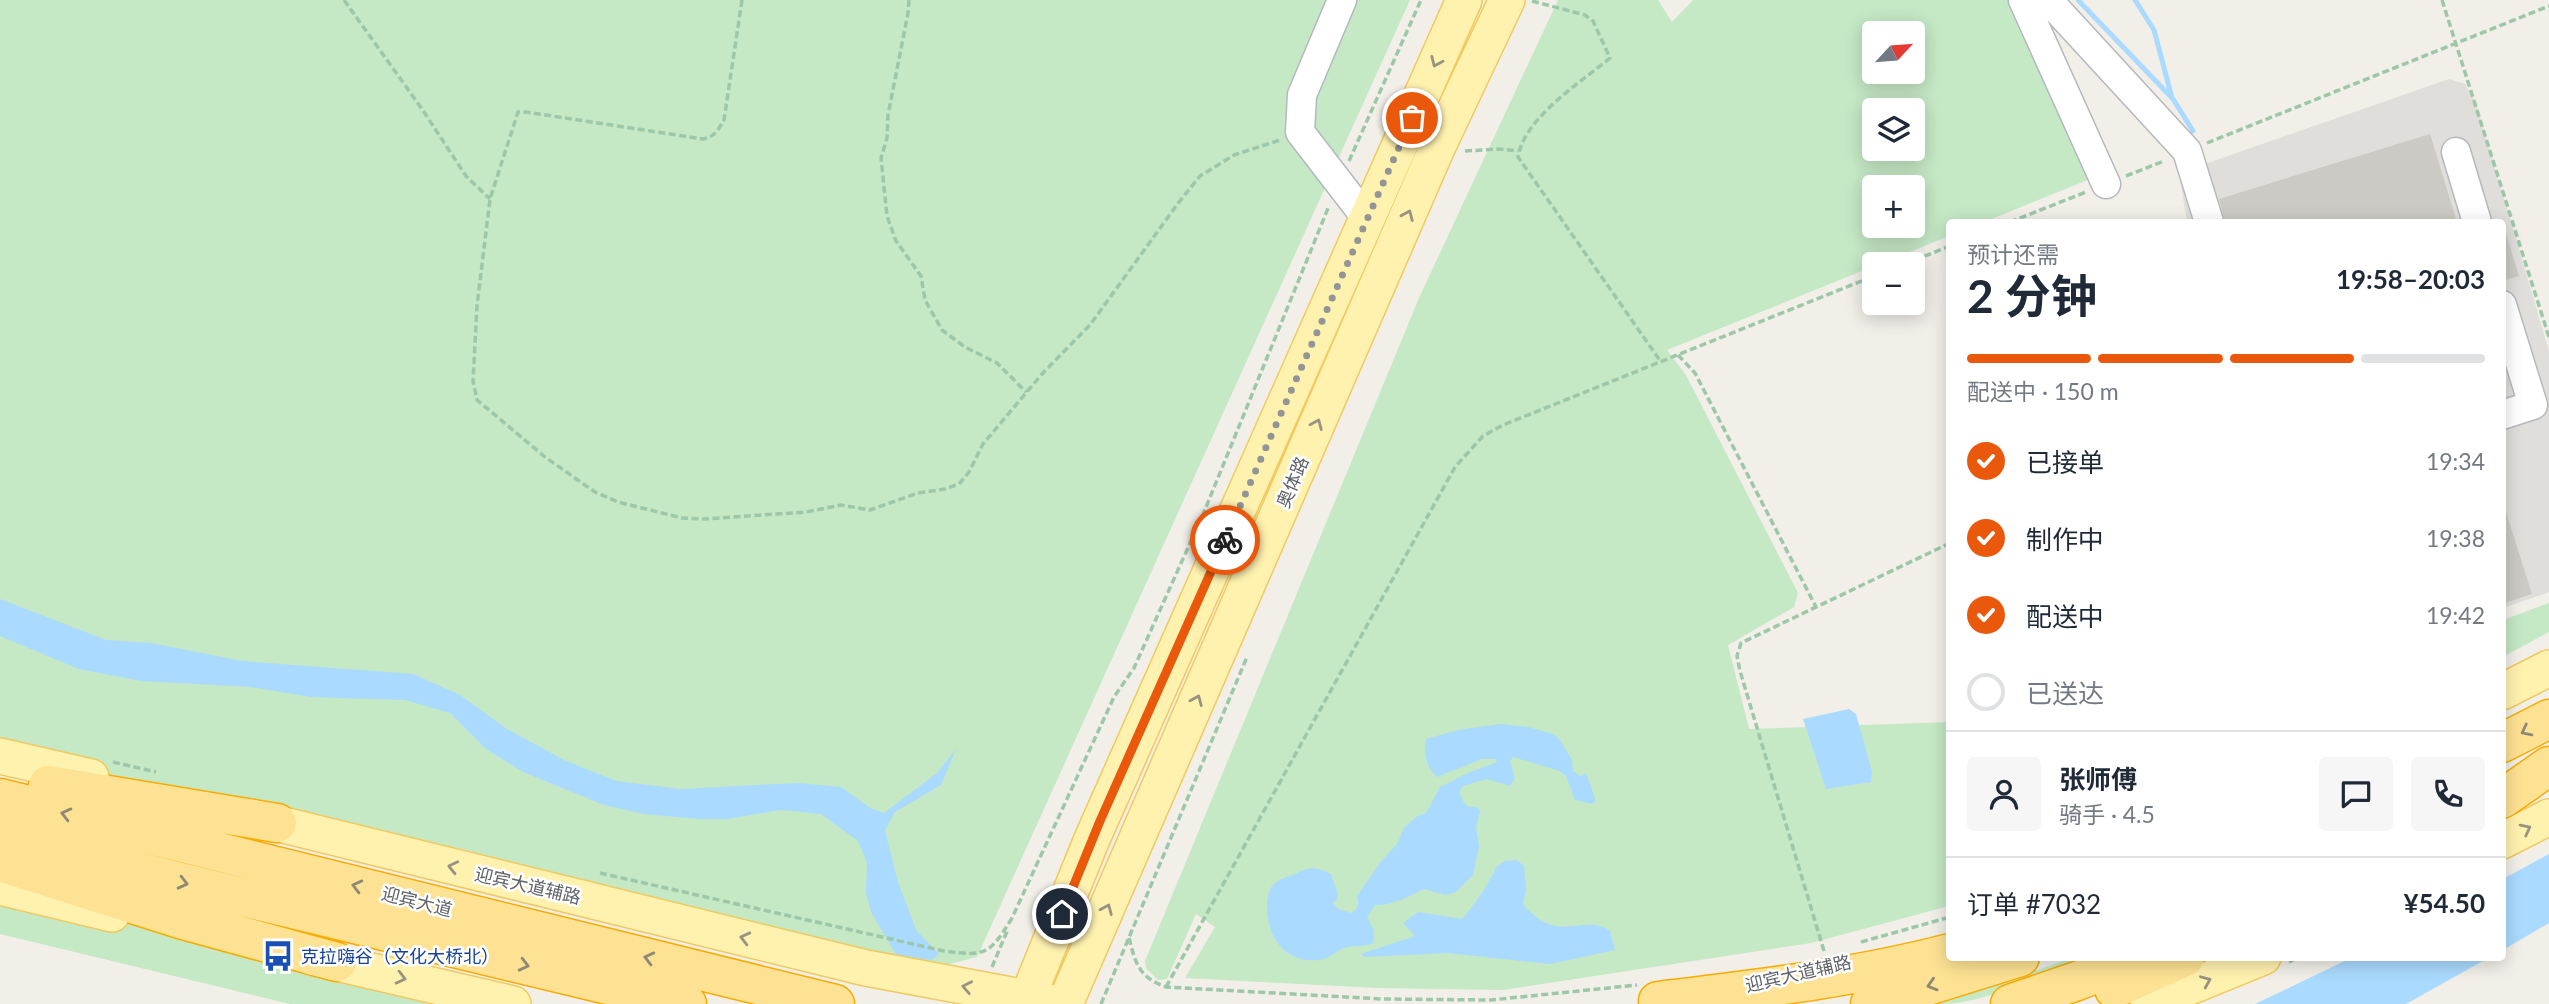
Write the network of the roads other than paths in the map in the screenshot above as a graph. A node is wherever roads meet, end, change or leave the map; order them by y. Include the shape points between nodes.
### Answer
1 (1342, 0) edge
2 (1464, 0) edge
3 (2023, 0) edge
4 (2048, 0) edge
5 (1519, 1) edge
6 (2456, 152) dead end
7 (2106, 184) road end
8 (1367, 219) junction
9 (2208, 219) edge
10 (2476, 219) edge
11 (2506, 318) edge
12 (2506, 414) edge
13 (2549, 668) edge
14 (2506, 690) edge
15 (2549, 719) edge
16 (2506, 741) edge
17 (0, 755) edge
18 (2549, 764) edge
19 (0, 776) edge
20 (2506, 784) edge
21 (2506, 796) edge
22 (0, 798) edge
23 (2549, 817) edge
24 (277, 823) junction
25 (0, 836) edge
26 (2506, 839) edge
27 (0, 862) edge
28 (0, 887) edge
29 (1946, 935) edge
30 (1946, 954) edge
31 (2128, 961) edge
32 (2176, 961) edge
33 (2253, 961) edge
34 (337, 962) junction
35 (2007, 962) edge
36 (1648, 996) edge
37 (1037, 1002) edge
38 (513, 1004) edge
39 (687, 1004) edge
40 (835, 1004) edge
41 (1065, 1004) edge
42 (1870, 1004) edge
43 (2010, 1004) edge
44 (2076, 1004) edge
45 (2148, 1004) edge

1 - 8 lane via 1302,95 1300,132
2 -> 8 main road
3 - 7 lane
4 - 9 lane via 2187,151
41 -> 5 main road, 奥体路 via 1437,148
6 - 10 lane
8 - 37 main road via 1100,821
11 - 12 lane via 2533,405
13 - 14 main road
15 -> 16 highway
17 - 24 main road, 迎宾大道辅路
18 - 20 highway
18 - 21 highway
19 - 24 highway
40 -> 22 highway, 迎宾大道
26 -> 23 main road
37 -> 24 main road, 迎宾大道辅路 via 866,968
25 -> 39 highway, 迎宾大道
27 - 34 highway via 183,920
28 - 34 main road via 212,939
29 - 36 main road, 迎宾大道辅路 via 1829,967
30 - 36 highway via 1821,981
31 - 43 highway
32 - 44 highway
45 -> 33 main road
34 -> 38 main road
35 -> 42 highway

